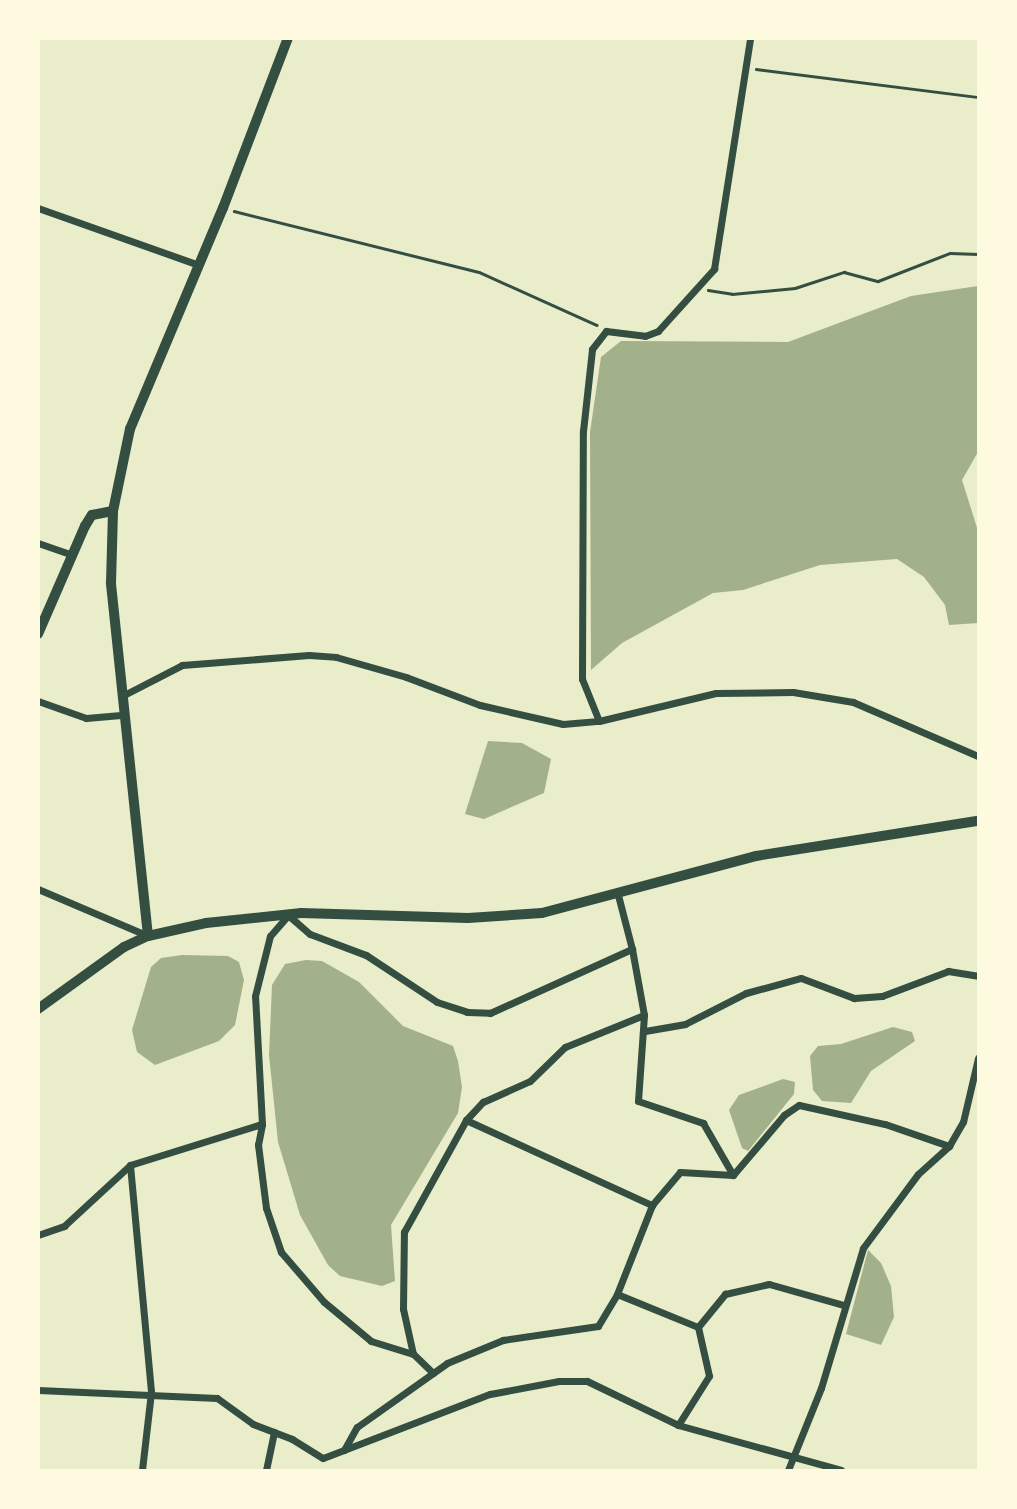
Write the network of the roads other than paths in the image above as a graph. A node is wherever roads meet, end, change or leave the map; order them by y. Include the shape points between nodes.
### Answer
1 (288, 38) edge
2 (750, 38) edge
3 (38, 208) edge
4 (200, 265) junction
5 (113, 511) junction
6 (38, 542) edge
7 (72, 555) junction
8 (38, 634) edge
9 (122, 696) junction
10 (38, 701) edge
11 (124, 715) junction
12 (599, 721) junction
13 (978, 756) edge
14 (978, 821) edge
15 (38, 889) edge
16 (618, 895) junction
17 (288, 915) junction
18 (148, 936) junction
19 (632, 949) junction
20 (978, 976) edge
21 (38, 1009) edge
22 (645, 1015) junction
23 (645, 1031) junction
24 (978, 1058) edge
25 (466, 1120) junction
26 (262, 1124) junction
27 (949, 1146) junction
28 (130, 1165) junction
29 (733, 1175) junction
30 (652, 1205) junction
31 (38, 1235) edge
32 (617, 1294) junction
33 (843, 1305) junction
34 (698, 1327) junction
35 (413, 1354) junction
36 (433, 1373) junction
37 (38, 1390) edge
38 (150, 1392) junction
39 (678, 1424) junction
40 (274, 1432) junction
41 (344, 1450) junction
42 (794, 1456) junction
43 (142, 1471) edge
44 (266, 1471) edge
45 (788, 1471) edge
46 (841, 1471) edge

1 - 4 main road
2 - 12 street via 714,270 658,331 645,336 606,331 592,349 583,431 582,679
3 - 4 street
4 - 5 main road via 130,429
5 - 7 main road via 92,516
5 - 9 main road via 111,583
6 - 7 street
7 - 8 main road
9 - 11 main road
9 - 12 street via 182,666 222,659 309,655 336,657 534,719 563,724
10 - 11 street via 86,718
11 - 18 main road
12 - 13 street via 716,693 793,692 853,702
14 - 16 street via 757,856
15 - 18 street
16 - 17 street via 505,916
16 - 19 street
17 - 18 street via 206,923
17 - 19 street via 310,934 366,955 437,1002 467,1012 490,1013
17 - 26 street via 270,936 258,973 256,1053
18 - 21 street via 124,947
19 - 22 street
20 - 23 street via 948,971 882,996 854,998 801,978 746,993 685,1024
22 - 23 street
22 - 25 street via 565,1047 530,1081 483,1102
23 - 29 street via 638,1101 703,1123
24 - 27 street via 963,1122
25 - 30 street
25 - 35 street via 404,1232 403,1309
26 - 28 street
26 - 35 street via 258,1145 265,1208 281,1252 324,1303 371,1341
27 - 29 street via 885,1124 799,1105 784,1115
27 - 33 street via 918,1174 863,1248
28 - 31 street via 64,1226
28 - 38 street
29 - 30 street via 680,1172
30 - 32 street
32 - 34 street
32 - 36 street via 598,1326 503,1340
33 - 34 street via 769,1284 725,1294
33 - 42 street via 839,1332
34 - 39 street via 709,1376
35 - 36 street
36 - 41 street via 357,1427
37 - 38 street
38 - 40 street via 218,1398 253,1424
38 - 43 street
39 - 41 street via 587,1381 559,1381 490,1394
39 - 42 street
40 - 41 street via 323,1458
40 - 44 street
42 - 45 street
42 - 46 street

